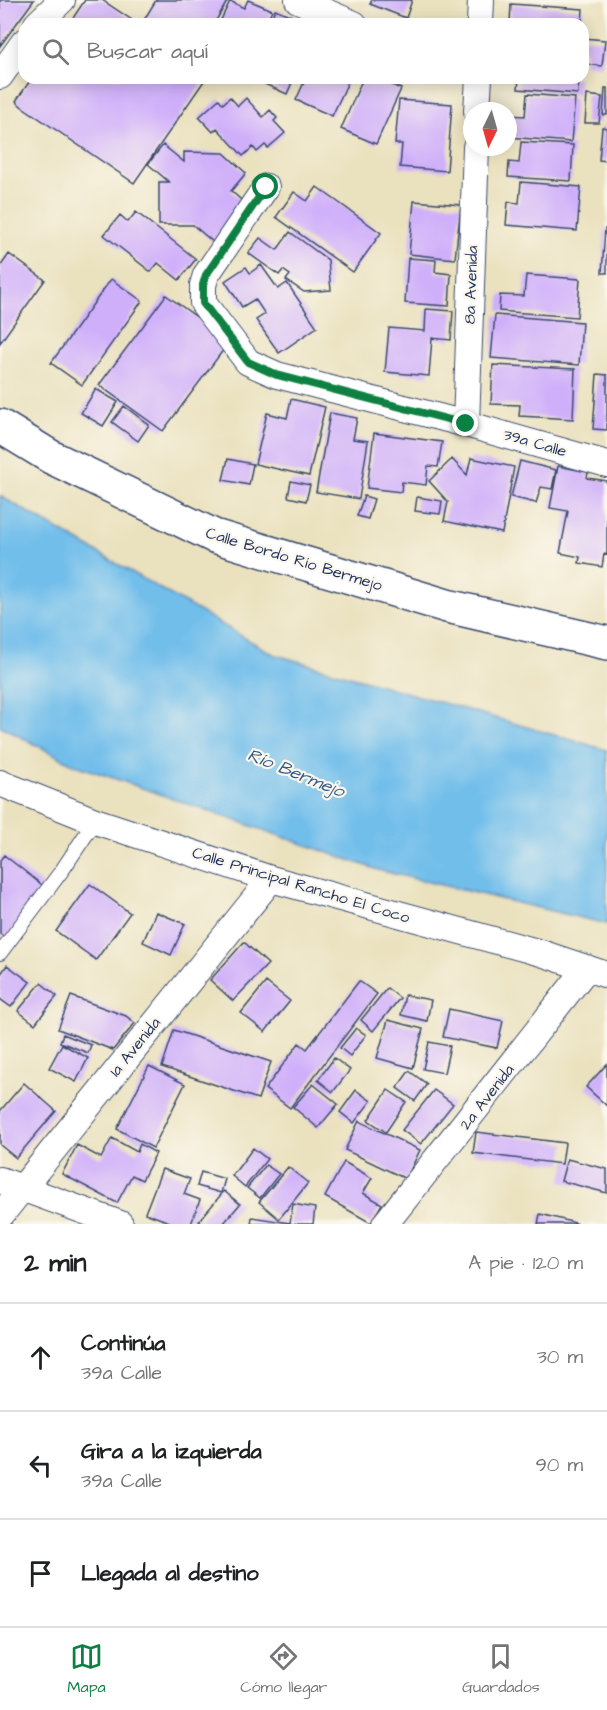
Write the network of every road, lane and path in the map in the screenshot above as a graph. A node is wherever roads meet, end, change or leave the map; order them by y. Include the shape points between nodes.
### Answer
1 (62, 0) edge
2 (298, 0) edge
3 (481, 0) edge
4 (43, 18) edge
5 (340, 18) edge
6 (480, 18) edge
7 (18, 50) edge
8 (0, 76) edge
9 (479, 84) edge
10 (478, 102) edge
11 (476, 156) edge
12 (266, 187) dead end
13 (466, 424) junction
14 (0, 426) edge
15 (607, 464) edge
16 (607, 643) edge
17 (0, 783) edge
18 (95, 821) junction
19 (271, 879) junction
20 (0, 953) edge
21 (597, 971) edge
22 (10, 1184) edge
23 (0, 1216) edge
24 (120, 1224) edge
25 (386, 1224) edge

1 - 4 street
2 - 5 street
3 - 6 street
7 - 8 street
9 - 10 street
11 - 13 street, 8a Avenida
12 - 13 street, 39a Calle via 203,285 203,303 248,362 277,375
13 - 15 street, 39a Calle
14 - 16 main road, Calle Bordo Río Bermejo via 51,457 214,536 447,606
17 - 18 street, Calle Principal Rancho El Coco
18 - 19 street, Calle Principal Rancho El Coco
18 - 20 lane
19 - 21 street, Calle Principal Rancho El Coco
19 - 22 street, 1a Avenida
21 - 25 street, 2a Avenida
22 - 23 street, 1a Avenida
22 - 24 street

